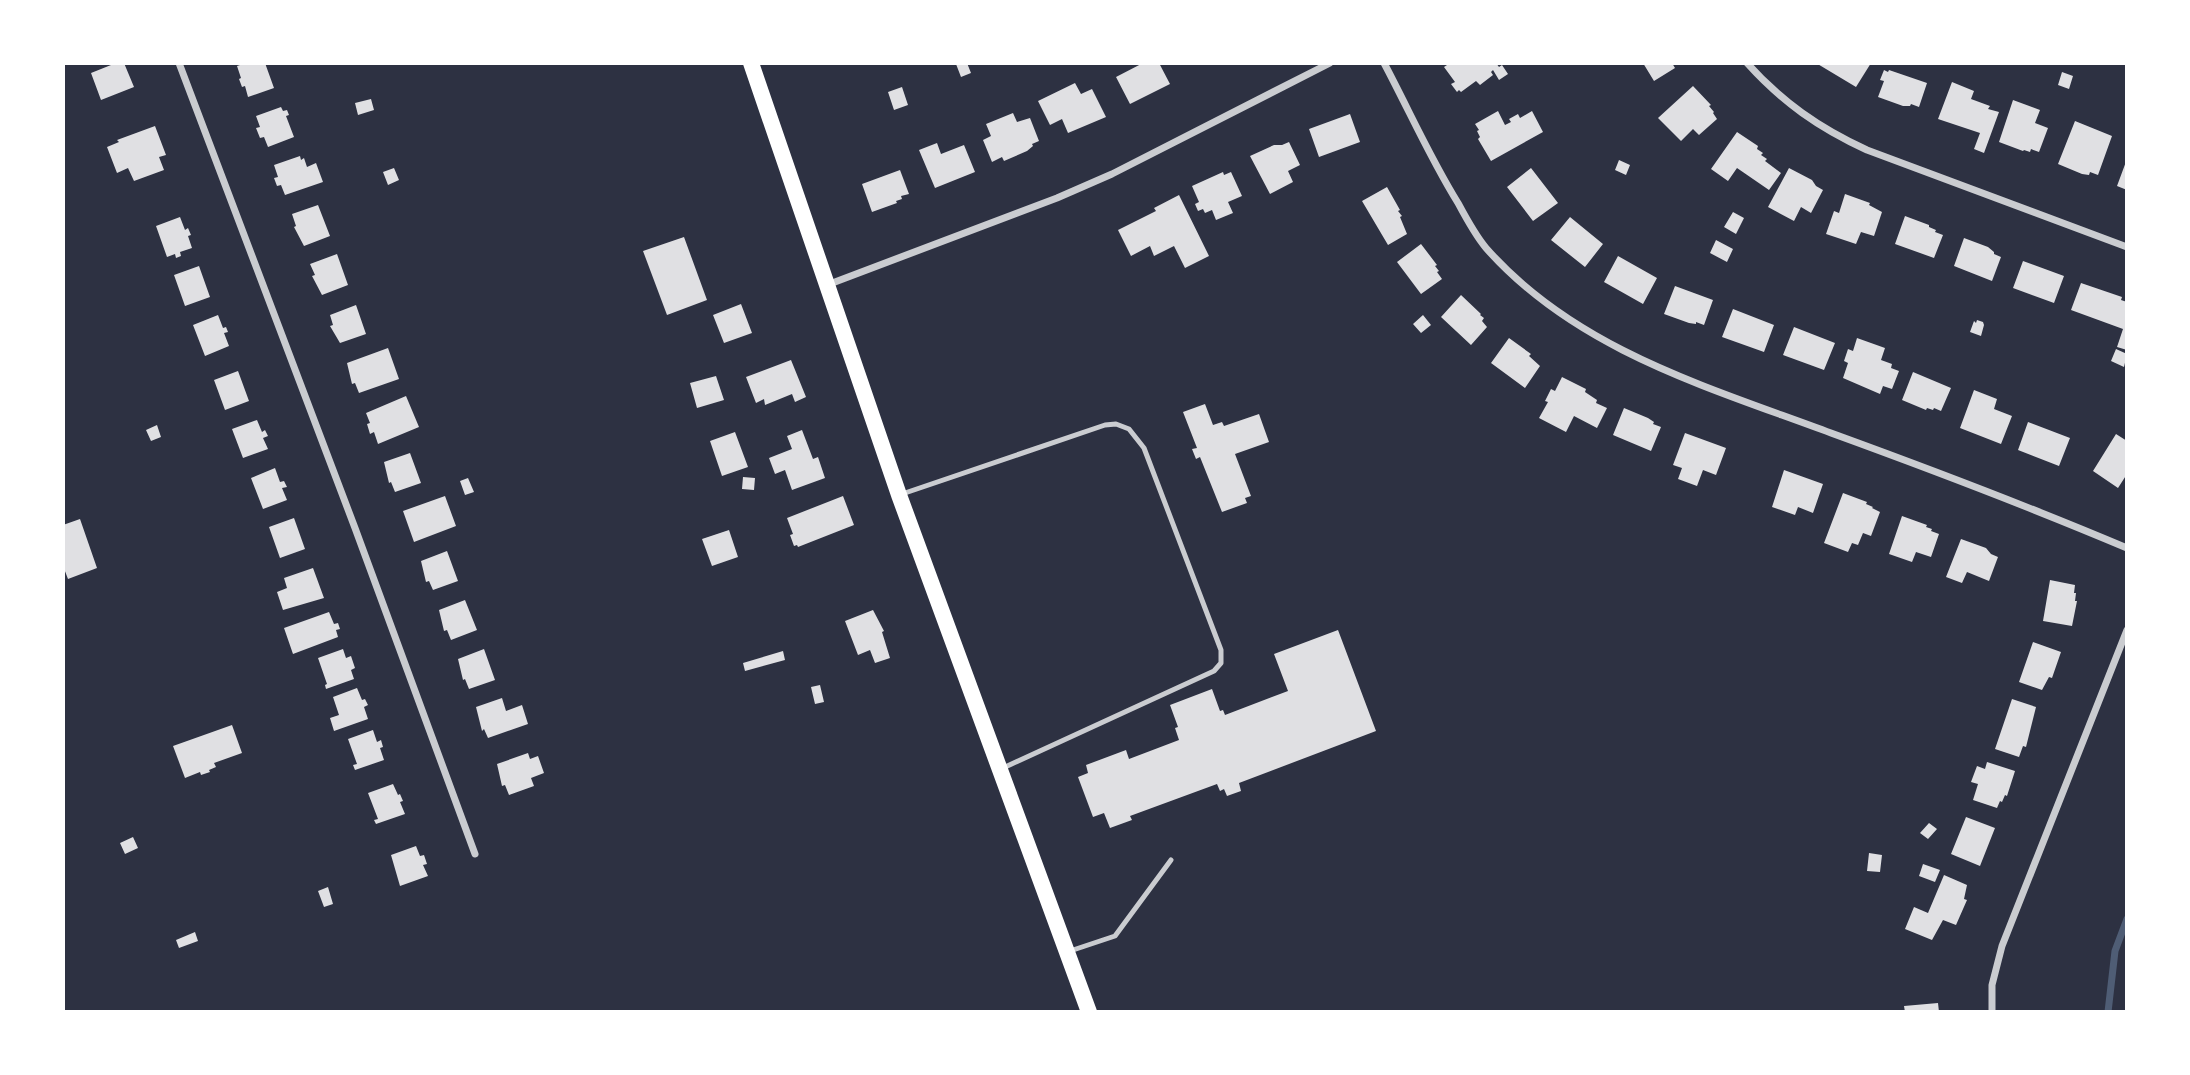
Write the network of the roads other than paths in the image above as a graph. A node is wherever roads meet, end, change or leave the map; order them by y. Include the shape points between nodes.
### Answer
1 (179, 63) edge
2 (751, 63) edge
3 (1330, 63) edge
4 (1384, 63) edge
5 (1746, 63) edge
6 (2127, 247) edge
7 (826, 285) junction
8 (899, 495) junction
9 (2127, 548) edge
10 (2127, 630) edge
11 (999, 770) junction
12 (475, 855) dead end
13 (1171, 860) dead end
14 (1067, 951) junction
15 (1089, 1012) edge
16 (1992, 1012) edge

1 - 12 street
2 - 7 main road
3 - 7 street via 1090,184
4 - 9 street via 1441,176 1485,246 1568,320 1620,351
5 - 6 street via 1788,103 1830,133
7 - 8 main road
8 - 11 main road
8 - 11 lane via 1116,424 1129,429 1144,448 1196,582 1220,650 1221,663 1214,671
10 - 16 street via 2002,946 1992,985
11 - 14 main road
13 - 14 lane via 1115,936
14 - 15 main road

